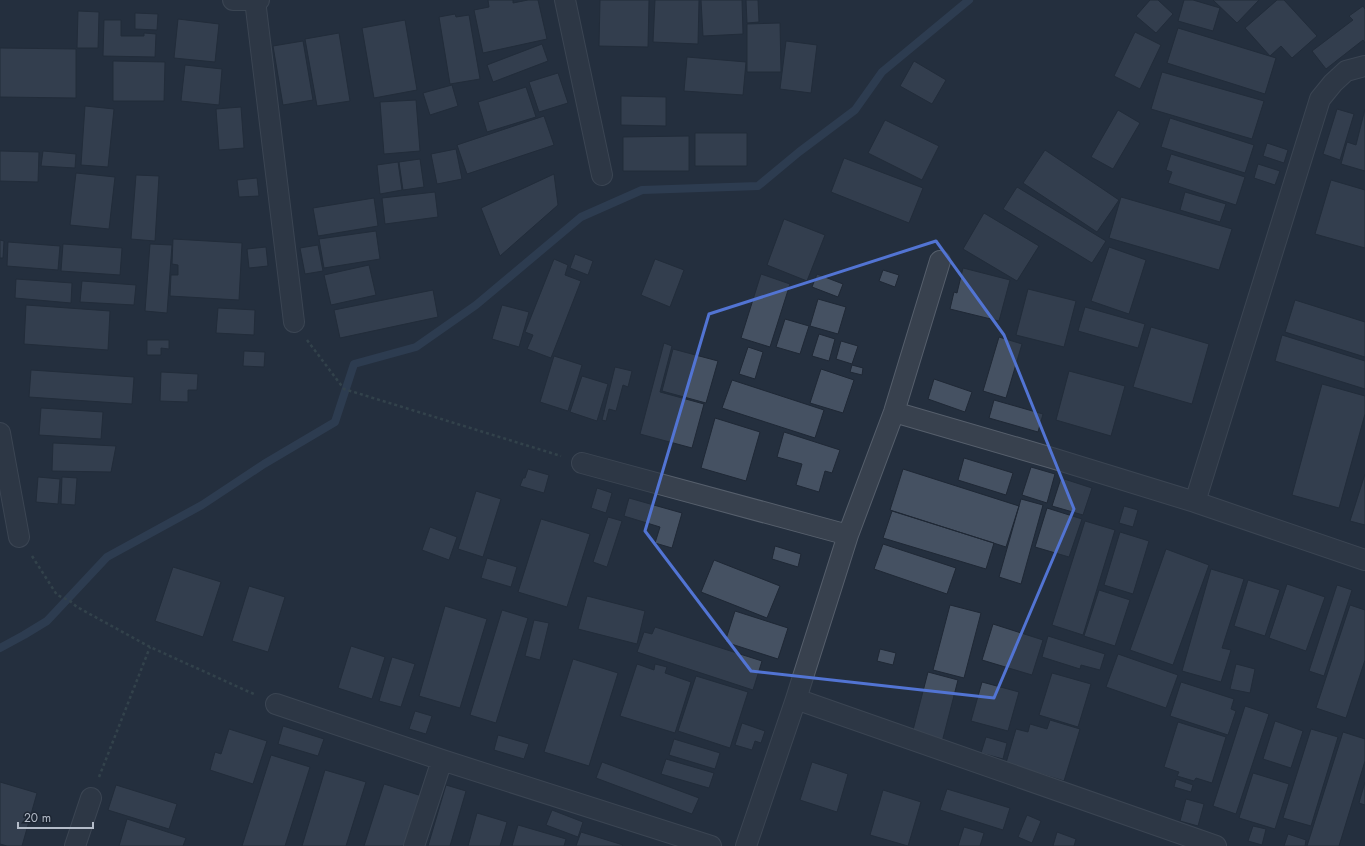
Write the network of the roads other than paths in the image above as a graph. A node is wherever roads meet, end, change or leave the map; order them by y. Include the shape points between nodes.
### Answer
1 (233, 0) edge
2 (255, 0) edge
3 (258, 0) edge
4 (565, 0) edge
5 (1365, 66) edge
6 (602, 175) dead end
7 (940, 261) dead end
8 (294, 322) road end
9 (894, 412) junction
10 (0, 433) edge
11 (582, 463) road end
12 (1195, 502) junction
13 (848, 536) junction
14 (19, 537) road end
15 (1365, 560) edge
16 (796, 699) junction
17 (276, 704) road end
18 (442, 760) junction
19 (91, 798) road end
20 (74, 846) edge
21 (414, 846) edge
22 (711, 846) edge
23 (746, 846) edge
24 (1216, 846) edge

1 - 2 street
2 - 3 street
2 - 8 street
4 - 6 street
5 - 12 street via 1346,71 1320,99
7 - 9 street
9 - 12 street
9 - 13 street
10 - 14 street
11 - 13 street
12 - 15 street
13 - 16 street
16 - 23 street
16 - 24 street
17 - 18 street
18 - 21 street
18 - 22 street
19 - 20 street

